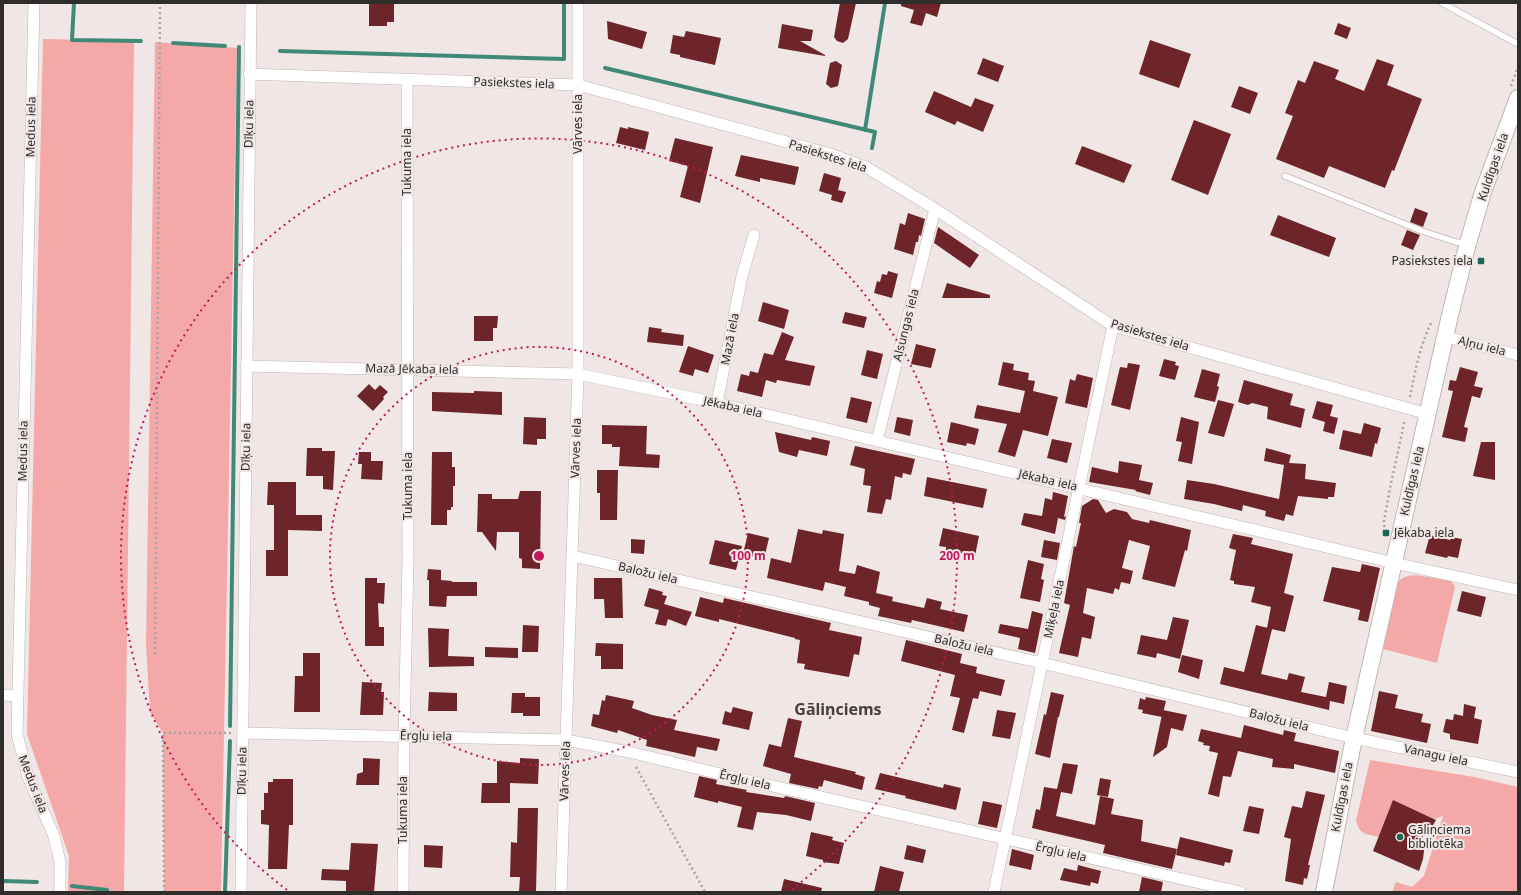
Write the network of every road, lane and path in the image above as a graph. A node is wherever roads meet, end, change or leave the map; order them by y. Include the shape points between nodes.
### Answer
1 (34, 3) edge
2 (160, 3) edge
3 (251, 3) edge
4 (578, 3) edge
5 (1442, 3) edge
6 (1518, 44) edge
7 (249, 74) junction
8 (407, 80) junction
9 (578, 85) junction
10 (1518, 98) edge
11 (1285, 176) dead end
12 (935, 209) junction
13 (754, 235) dead end
14 (1468, 243) junction
15 (1113, 326) junction
16 (1446, 337) junction
17 (1518, 355) edge
18 (246, 366) junction
19 (408, 369) junction
20 (578, 374) junction
21 (717, 403) junction
22 (1428, 414) junction
23 (877, 441) junction
24 (1079, 488) junction
25 (573, 556) junction
26 (1394, 563) junction
27 (1518, 590) edge
28 (155, 654) dead end
29 (1042, 663) junction
30 (3, 696) edge
31 (18, 696) junction
32 (243, 733) junction
33 (404, 736) junction
34 (1354, 738) junction
35 (566, 740) junction
36 (629, 752) junction
37 (1518, 772) edge
38 (1005, 839) junction
39 (60, 892) edge
40 (164, 892) edge
41 (241, 892) edge
42 (403, 892) edge
43 (561, 892) edge
44 (705, 892) edge
45 (994, 892) edge
46 (1240, 892) edge
47 (1324, 892) edge

1 - 31 street, Medus iela
2 - 28 path
3 - 7 street, Dīķu iela
4 - 9 street, Vārves iela
5 - 6 lane
7 - 8 street, Pasiekstes iela
7 - 18 street, Dīķu iela
8 - 9 street, Pasiekstes iela
8 - 19 street, Tukuma iela
9 - 12 street, Pasiekstes iela via 827,153 866,167
9 - 20 street, Vārves iela
10 - 14 street, Kuldīgas iela
11 - 14 lane via 1422,231 1456,242
12 - 15 street, Pasiekstes iela
12 - 23 street, Alsungas iela
13 - 21 street, Mazā iela via 742,276
14 - 16 street, Kuldīgas iela
15 - 22 street, Pasiekstes iela
15 - 24 street, Miķeļa iela
16 - 17 street, Aļņu iela
16 - 22 street, Kuldīgas iela
18 - 19 street, Mazā Jēkaba iela
18 - 32 street, Dīķu iela
19 - 20 street, Mazā Jēkaba iela
19 - 33 street, Tukuma iela via 408,560
20 - 21 street, Jēkaba iela
20 - 25 street, Vārves iela
21 - 23 street, Jēkaba iela
22 - 26 street, Kuldīgas iela
23 - 24 street, Jēkaba iela
24 - 26 street, Jēkaba iela
24 - 29 street, Miķeļa iela
25 - 29 street, Baložu iela
25 - 35 street, Vārves iela
26 - 27 street, Jēkaba iela
26 - 34 street, Kuldīgas iela
29 - 34 street, Baložu iela
29 - 38 street, Miķeļa iela
30 - 31 street
31 - 39 street, Medus iela via 17,734 21,753 28,777 54,836 60,862
32 - 33 street, Ērgļu iela
32 - 40 path via 163,733
32 - 41 street, Dīķu iela
33 - 35 street, Ērgļu iela
33 - 42 street, Tukuma iela
34 - 37 street, Vanagu iela
34 - 47 street, Kuldīgas iela
35 - 36 street, Ērgļu iela
35 - 43 street, Vārves iela
36 - 38 street, Ērgļu iela
36 - 44 path
38 - 45 street, Miķeļa iela
38 - 46 street, Ērgļu iela

